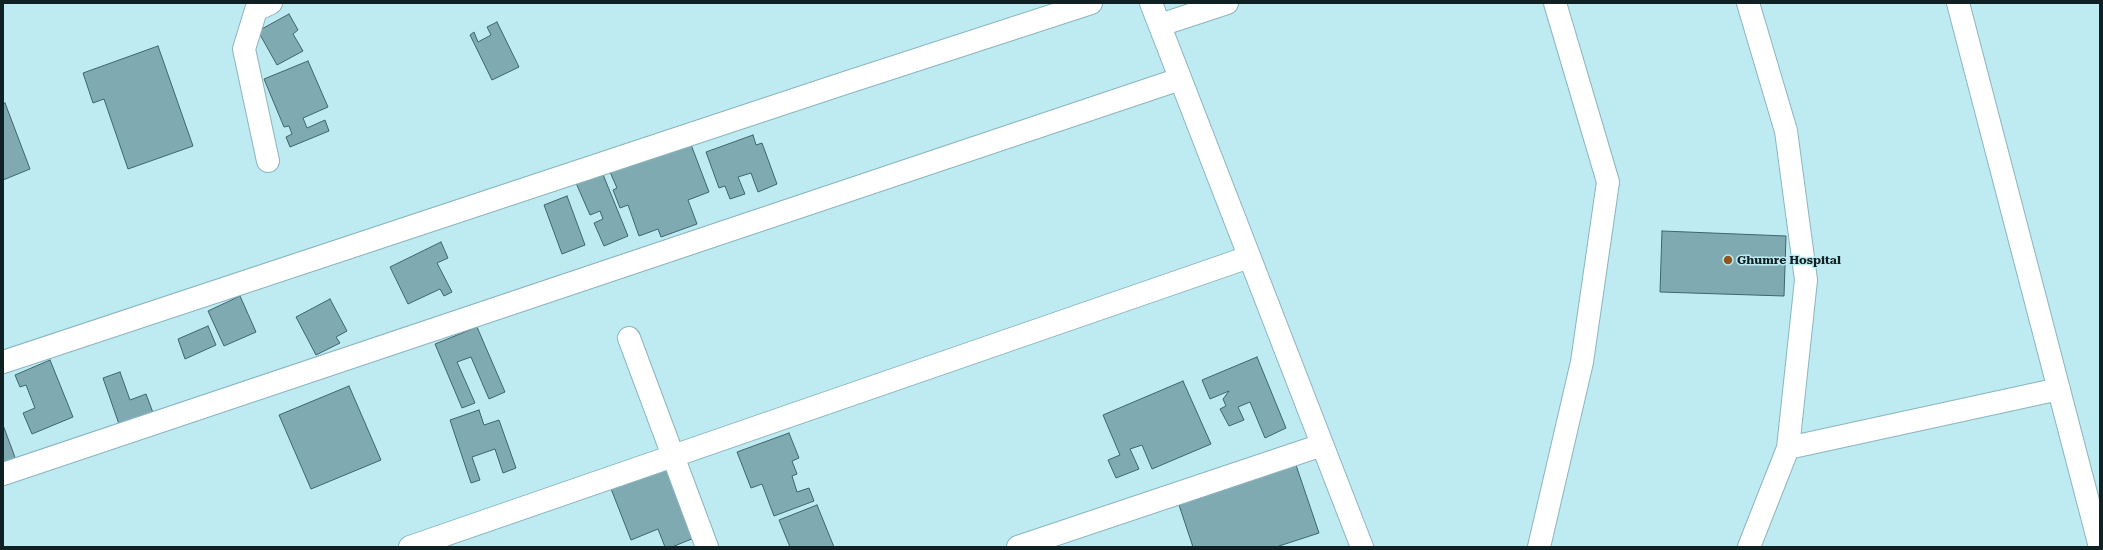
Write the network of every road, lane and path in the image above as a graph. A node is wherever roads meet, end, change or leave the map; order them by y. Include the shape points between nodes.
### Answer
1 (271, 3) edge
2 (1091, 3) edge
3 (1151, 3) edge
4 (1227, 3) edge
5 (1555, 3) edge
6 (1748, 3) edge
7 (1958, 3) edge
8 (1160, 25) junction
9 (1180, 79) junction
10 (268, 161) dead end
11 (1249, 257) junction
12 (629, 338) dead end
13 (3, 362) edge
14 (2059, 389) junction
15 (1322, 445) junction
16 (1788, 448) junction
17 (673, 456) junction
18 (3, 474) edge
19 (410, 547) edge
20 (707, 547) edge
21 (1018, 547) edge
22 (1362, 547) edge
23 (1539, 547) edge
24 (1749, 547) edge
25 (2100, 547) edge

1 - 10 street via 256,10 244,49
2 - 13 street
3 - 8 street
4 - 8 street
5 - 23 street via 1608,182 1582,362
6 - 16 street via 1786,131 1806,280
7 - 14 street
8 - 9 street
9 - 11 street
9 - 18 street
11 - 15 street
11 - 17 street
12 - 17 street
14 - 16 street
14 - 25 street
15 - 21 street
15 - 22 street
16 - 24 street
17 - 19 street
17 - 20 street

